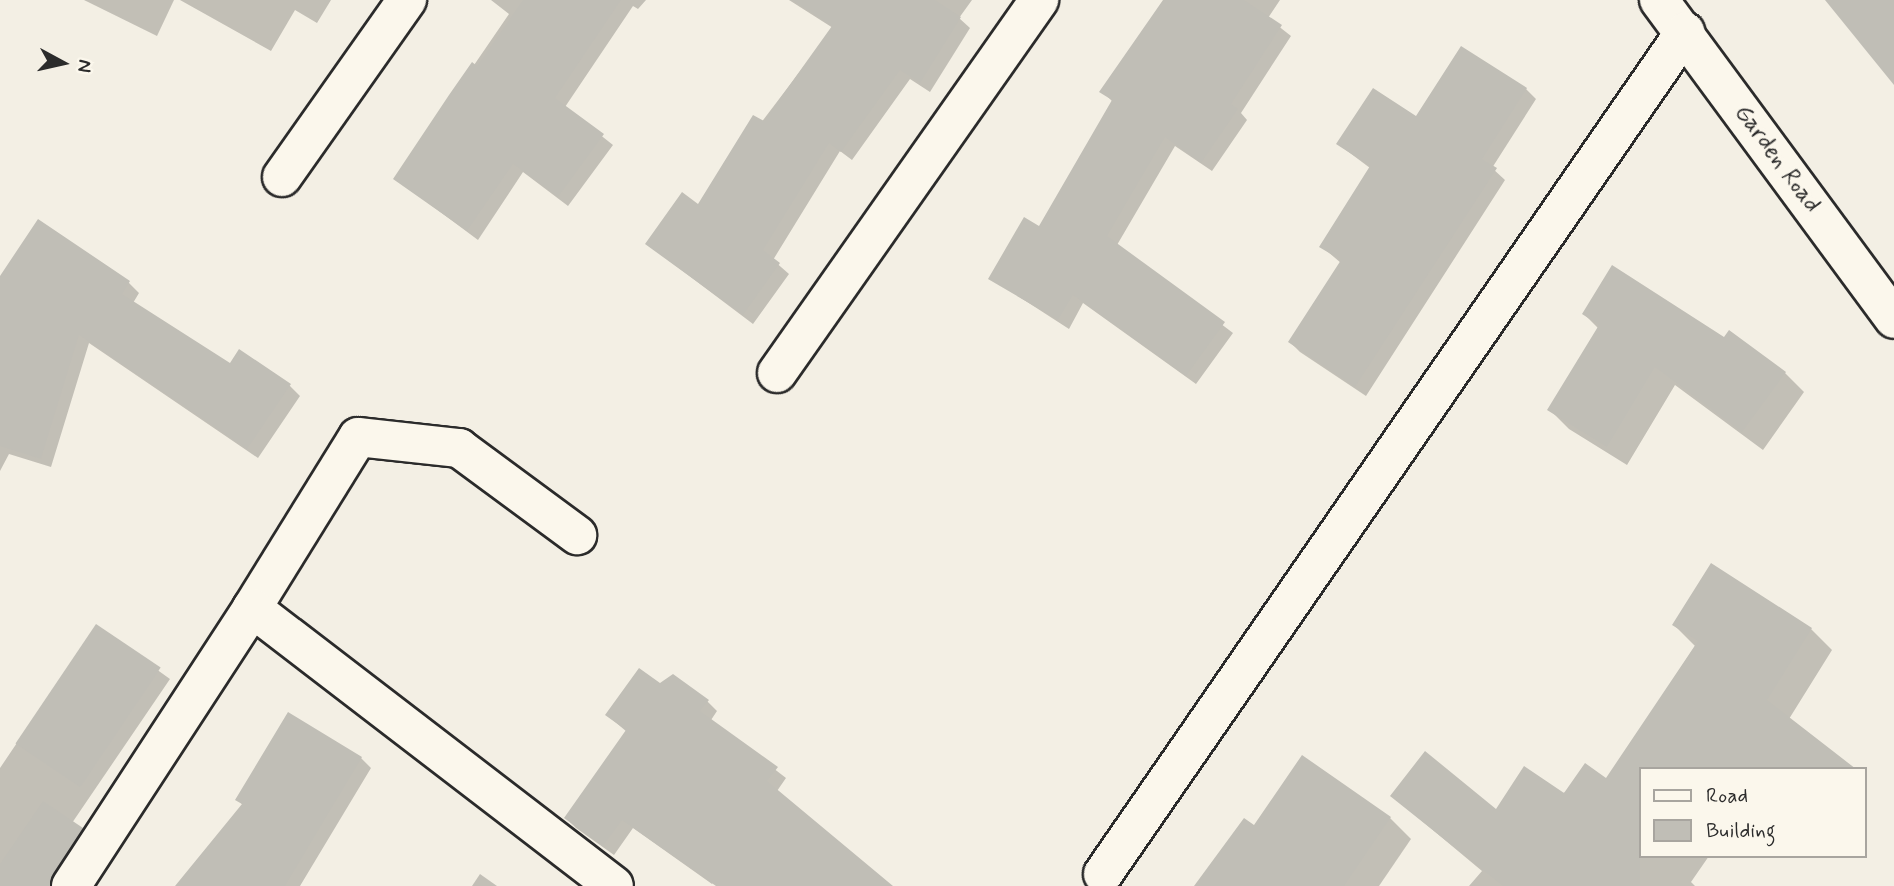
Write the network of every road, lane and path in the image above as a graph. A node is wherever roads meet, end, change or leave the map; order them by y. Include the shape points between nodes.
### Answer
1 (407, 0) edge
2 (1039, 0) edge
3 (1658, 0) edge
4 (1685, 32) junction
5 (282, 177) dead end
6 (1894, 319) edge
7 (777, 373) dead end
8 (577, 535) dead end
9 (252, 608) junction
10 (1103, 874) dead end
11 (71, 886) edge
12 (614, 886) edge

1 - 5 street
2 - 7 street
3 - 4 street, Garden Road
4 - 6 street, Garden Road
4 - 10 street
8 - 9 street via 459,448 358,437
9 - 11 street
9 - 12 street

